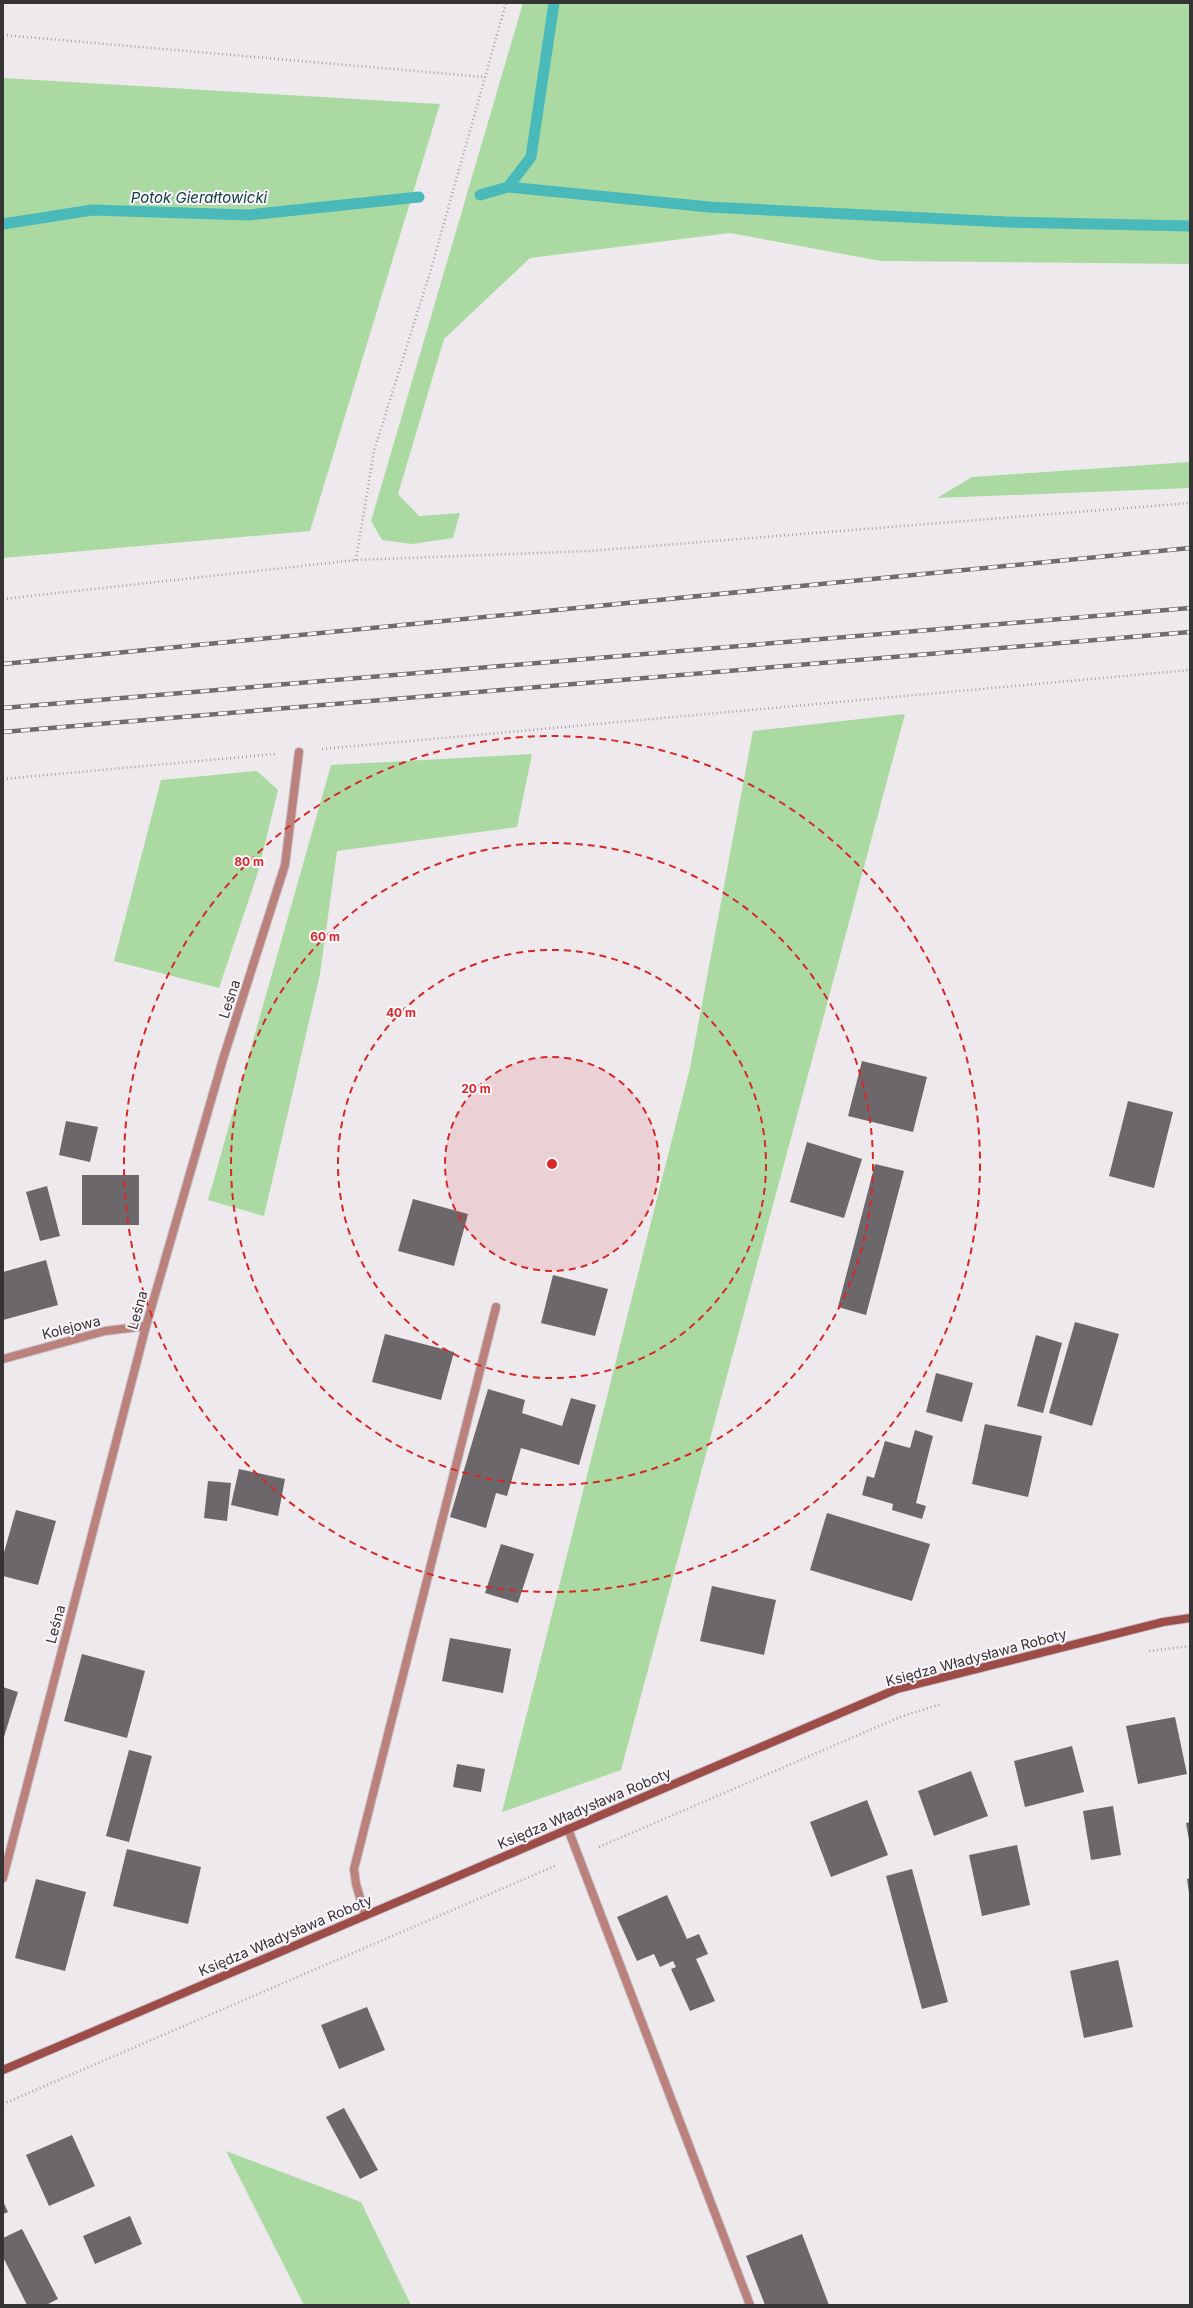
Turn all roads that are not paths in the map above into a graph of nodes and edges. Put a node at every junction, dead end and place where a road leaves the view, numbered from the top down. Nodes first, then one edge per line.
1 (299, 752) road end
2 (496, 1307) dead end
3 (146, 1326) junction
4 (3, 1358) edge
5 (1190, 1618) edge
6 (568, 1829) junction
7 (3, 1878) edge
8 (366, 1914) junction
9 (3, 2070) edge
10 (750, 2305) edge

1 - 3 street, Leśna
2 - 8 street
3 - 4 street, Kolejowa
3 - 7 street, Leśna
5 - 6 main road, Księdza Władysława Roboty
6 - 8 main road, Księdza Władysława Roboty
6 - 10 street
8 - 9 main road, Księdza Władysława Roboty

